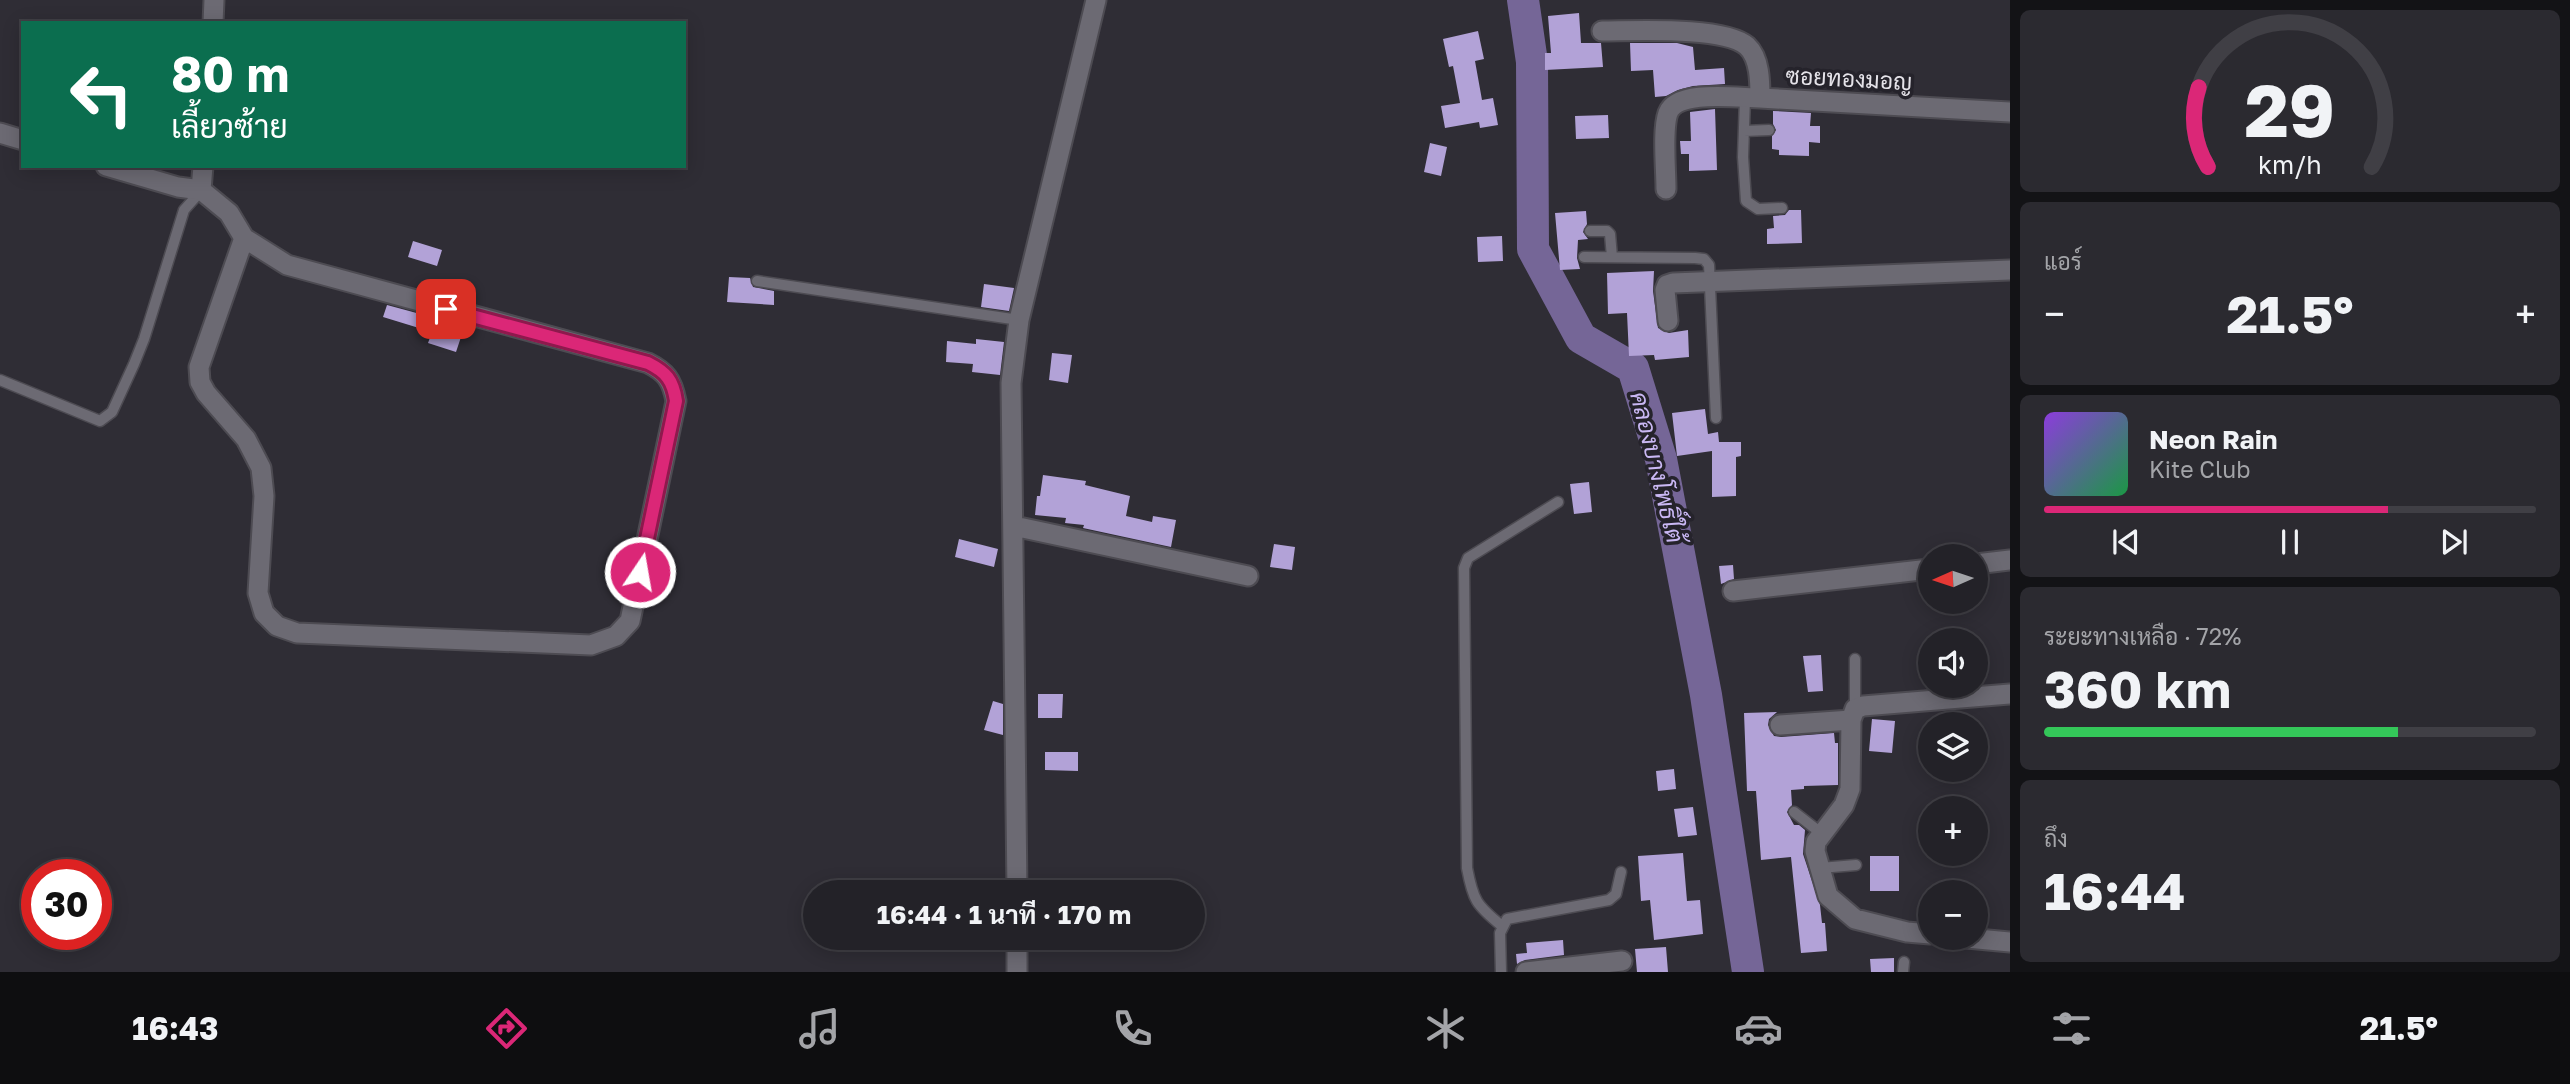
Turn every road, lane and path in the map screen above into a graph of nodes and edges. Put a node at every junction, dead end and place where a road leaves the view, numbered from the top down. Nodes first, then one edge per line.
1 (214, 0) edge
2 (1096, 0) edge
3 (213, 21) edge
4 (1602, 31) dead end
5 (1753, 98) junction
6 (2010, 112) edge
7 (1769, 130) dead end
8 (1744, 131) junction
9 (0, 133) edge
10 (21, 139) edge
11 (113, 168) edge
12 (203, 168) edge
13 (1666, 189) dead end
14 (201, 190) junction
15 (1782, 208) dead end
16 (1590, 231) dead end
17 (244, 238) junction
18 (1584, 257) dead end
19 (1612, 257) junction
20 (2010, 270) edge
21 (757, 281) dead end
22 (1710, 282) junction
23 (1019, 320) junction
24 (1668, 321) dead end
25 (0, 380) edge
26 (1716, 418) dead end
27 (1558, 502) dead end
28 (1014, 526) junction
29 (2010, 560) edge
30 (1988, 563) edge
31 (1918, 570) edge
32 (1248, 576) dead end
33 (1733, 590) dead end
34 (1855, 659) dead end
35 (2010, 694) edge
36 (1853, 715) junction
37 (1780, 725) dead end
38 (1794, 812) dead end
39 (1821, 833) junction
40 (1856, 865) dead end
41 (1820, 868) junction
42 (1622, 872) dead end
43 (1017, 880) edge
44 (1502, 926) junction
45 (1918, 933) edge
46 (1988, 940) edge
47 (2010, 942) edge
48 (1017, 950) edge
49 (1622, 961) dead end
50 (1017, 972) edge
51 (1501, 972) edge
52 (1526, 972) edge

1 - 3 street
2 - 23 street
4 - 5 street, ซอยทองมอญ
5 - 6 street, ซอยทองมอญ
5 - 8 lane
5 - 13 street
7 - 8 lane
8 - 15 lane
9 - 10 street
11 - 14 street
12 - 14 street
14 - 17 street
14 - 25 lane
16 - 19 lane
17 - 17 street
18 - 19 lane
19 - 22 lane
20 - 22 street
21 - 23 lane
22 - 24 street
22 - 26 lane
23 - 28 street
27 - 44 lane
28 - 32 street
28 - 43 street
29 - 30 street
31 - 33 street
34 - 36 lane
35 - 36 street
36 - 37 street
36 - 39 street
38 - 39 lane
39 - 41 street
40 - 41 lane
41 - 45 street
42 - 44 lane
44 - 51 lane
46 - 47 street
48 - 50 street
49 - 52 street

